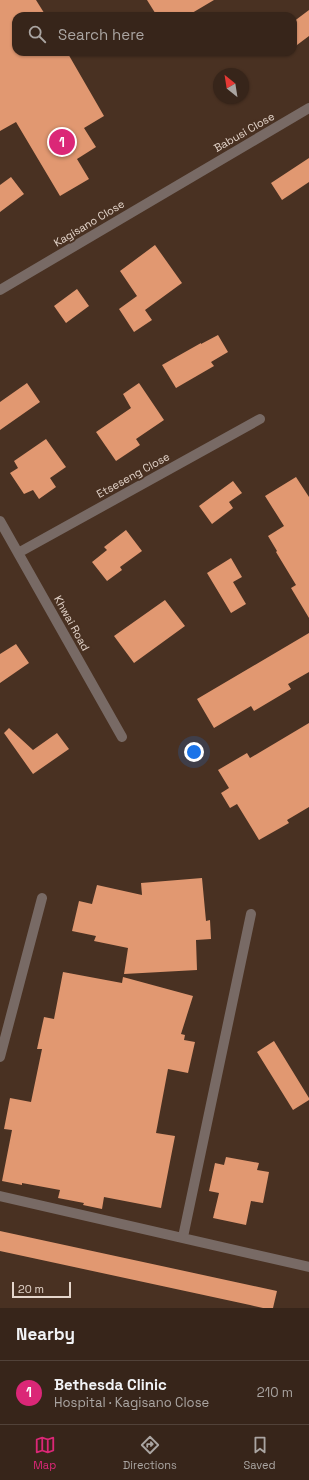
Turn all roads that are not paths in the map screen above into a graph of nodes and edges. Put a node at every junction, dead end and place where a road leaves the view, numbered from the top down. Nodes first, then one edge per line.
1 (309, 108) edge
2 (190, 177) joint
3 (0, 290) edge
4 (260, 419) dead end
5 (0, 521) edge
6 (18, 553) junction
7 (122, 737) dead end
8 (42, 898) dead end
9 (251, 914) dead end
10 (0, 1057) edge
11 (0, 1196) edge
12 (183, 1237) junction
13 (309, 1266) edge

1 - 2 street, Babusi Close
2 - 3 street, Kagisano Close
4 - 6 street, Etseseng Close
5 - 6 street, Khwai Road
6 - 7 street, Khwai Road
8 - 10 street
9 - 12 street
11 - 12 street
12 - 13 street

